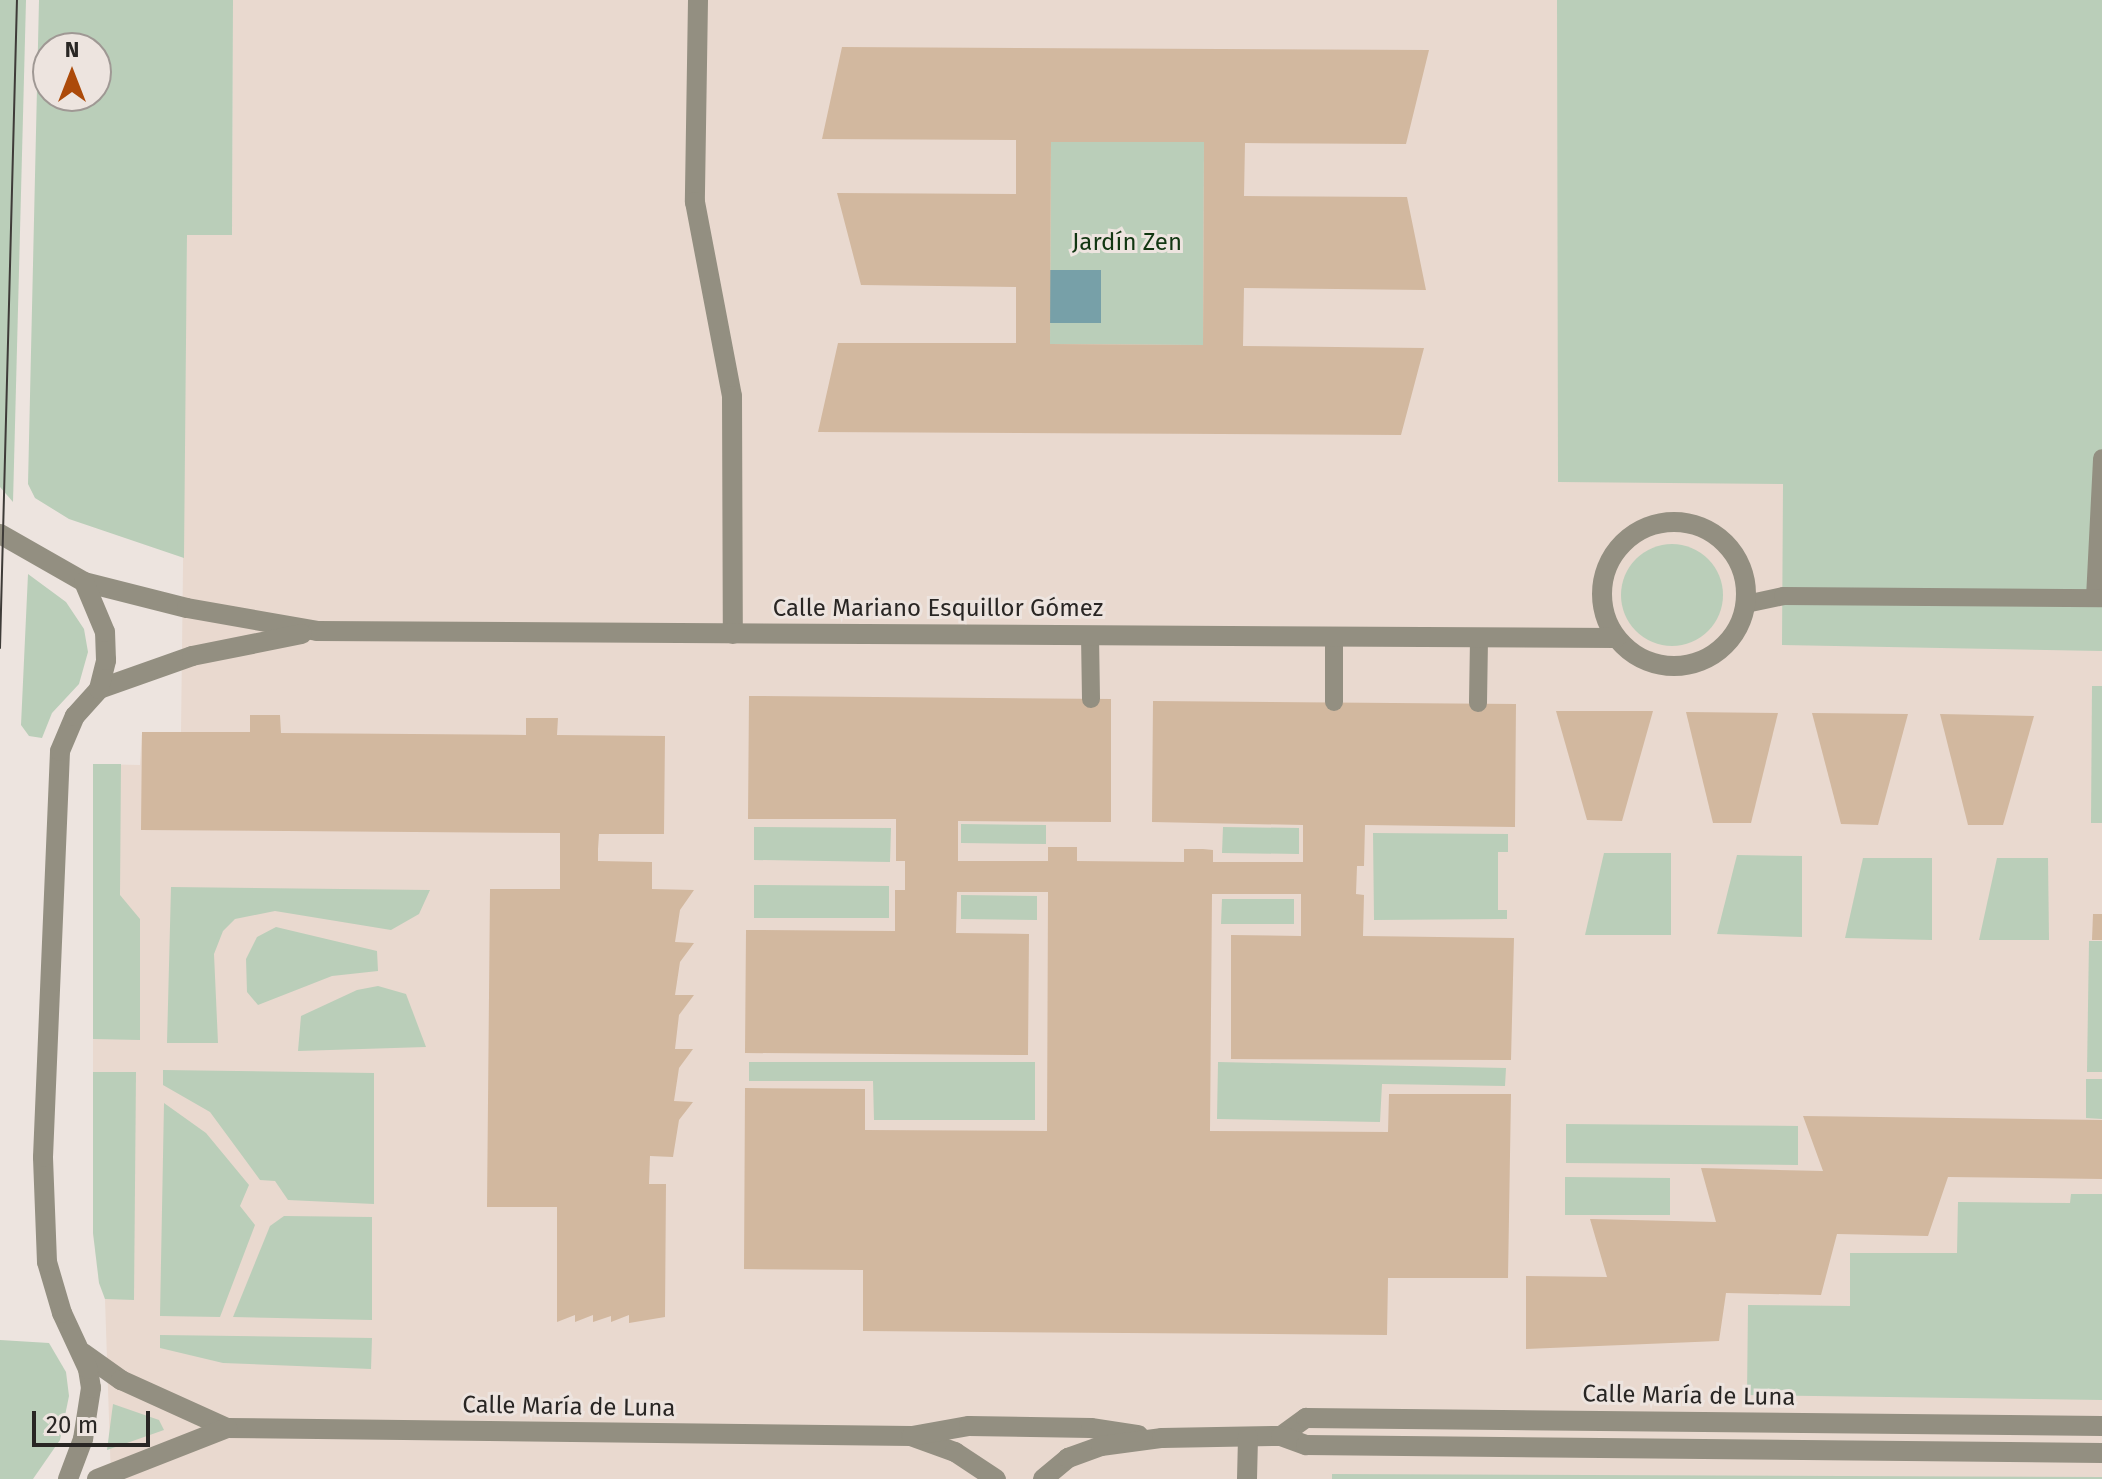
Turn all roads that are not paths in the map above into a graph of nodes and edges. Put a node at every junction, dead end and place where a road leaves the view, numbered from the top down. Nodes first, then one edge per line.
1 (698, 0) edge
2 (2102, 458) edge
3 (0, 534) edge
4 (84, 582) junction
5 (2098, 598) edge
6 (1746, 604) junction
7 (1602, 606) junction
8 (317, 631) junction
9 (733, 634) junction
10 (1090, 635) junction
11 (1334, 637) junction
12 (1479, 638) junction
13 (1558, 638) junction
14 (1616, 638) junction
15 (99, 689) junction
16 (1091, 699) dead end
17 (1334, 702) dead end
18 (1478, 703) dead end
19 (83, 1353) junction
20 (2102, 1426) edge
21 (227, 1428) junction
22 (911, 1436) junction
23 (1281, 1436) junction
24 (1248, 1437) junction
25 (1162, 1438) junction
26 (2102, 1453) edge
27 (68, 1479) edge
28 (97, 1479) edge
29 (996, 1479) edge
30 (1043, 1479) edge
31 (1247, 1479) edge

1 - 9 street
2 - 5 lane
3 - 4 street, Calle Mariano Esquillor Gómez
4 - 8 street, Calle Mariano Esquillor Gómez
4 - 15 street
5 - 6 lane
6 - 7 street
6 - 14 street
7 - 13 street
7 - 14 street
8 - 9 street, Calle Mariano Esquillor Gómez
8 - 15 street, Calle Mariano Esquillor Gómez
9 - 10 street, Calle Mariano Esquillor Gómez
10 - 11 street, Calle Mariano Esquillor Gómez
10 - 16 lane
11 - 12 street, Calle Mariano Esquillor Gómez
11 - 17 lane
12 - 13 street, Calle Mariano Esquillor Gómez
12 - 18 lane
13 - 14 street, Calle Mariano Esquillor Gómez
15 - 19 street
19 - 21 street, Calle María de Luna
19 - 27 street
20 - 23 street, Calle María de Luna
21 - 22 street, Calle María de Luna
21 - 28 street, Calle María de Luna
22 - 25 street, Calle María de Luna
22 - 29 street, Calle María de Luna
23 - 24 street, Calle María de Luna
23 - 26 street, Calle María de Luna
24 - 25 street, Calle María de Luna
24 - 31 street
25 - 30 street, Calle María de Luna

